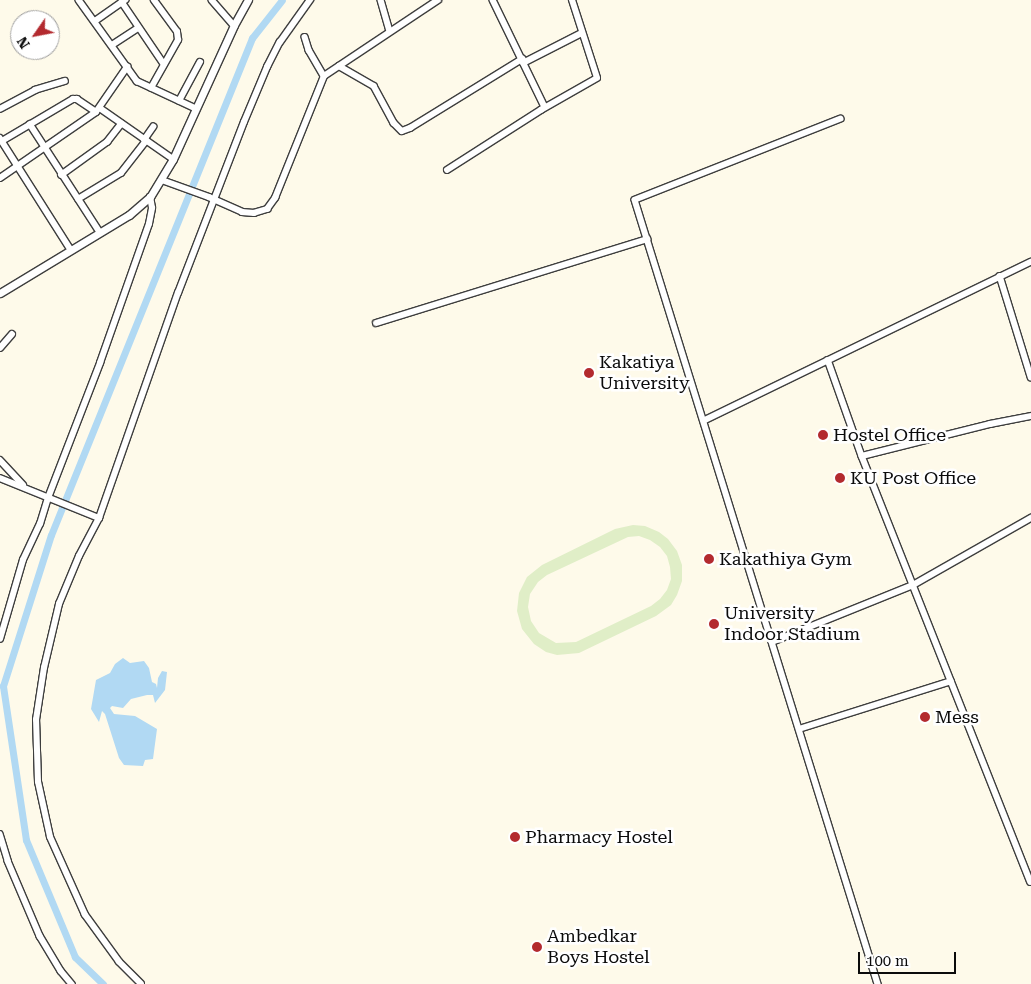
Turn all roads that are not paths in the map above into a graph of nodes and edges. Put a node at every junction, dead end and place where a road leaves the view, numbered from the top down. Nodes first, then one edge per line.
1 (79, 0) edge
2 (154, 0) edge
3 (212, 0) edge
4 (248, 0) edge
5 (310, 0) edge
6 (381, 0) edge
7 (438, 0) edge
8 (493, 0) edge
9 (572, 0) edge
10 (123, 1) edge
11 (95, 21) junction
12 (234, 24) junction
13 (138, 28) junction
14 (390, 31) junction
15 (582, 33) junction
16 (305, 37) dead end
17 (112, 45) junction
18 (523, 61) junction
19 (200, 62) dead end
20 (164, 64) junction
21 (339, 66) junction
22 (127, 67) junction
23 (324, 76) junction
24 (65, 81) dead end
25 (151, 88) junction
26 (179, 101) junction
27 (195, 108) junction
28 (545, 108) junction
29 (0, 110) edge
30 (98, 110) junction
31 (841, 119) dead end
32 (30, 124) junction
33 (121, 124) junction
34 (153, 126) dead end
35 (1, 139) edge
36 (145, 141) junction
37 (45, 147) junction
38 (173, 159) junction
39 (18, 165) junction
40 (447, 170) dead end
41 (61, 175) junction
42 (0, 178) edge
43 (162, 180) junction
44 (150, 197) junction
45 (212, 198) junction
46 (78, 199) junction
47 (100, 232) junction
48 (647, 239) junction
49 (71, 250) junction
50 (1031, 262) edge
51 (1000, 276) junction
52 (0, 294) edge
53 (376, 323) dead end
54 (12, 334) dead end
55 (0, 348) edge
56 (828, 360) junction
57 (1031, 376) edge
58 (1031, 416) edge
59 (705, 420) junction
60 (862, 456) junction
61 (0, 460) edge
62 (0, 478) edge
63 (24, 486) junction
64 (50, 499) junction
65 (99, 518) junction
66 (1031, 518) edge
67 (913, 584) junction
68 (0, 640) edge
69 (772, 642) junction
70 (951, 681) junction
71 (798, 729) junction
72 (0, 834) edge
73 (1031, 882) edge
74 (72, 984) edge
75 (141, 984) edge
76 (878, 984) edge

1 - 11 street
2 - 20 street
3 - 12 street
4 - 12 street
5 - 45 street
6 - 14 street
7 - 14 street
8 - 18 street
9 - 15 street
10 - 11 street
10 - 13 street
11 - 17 street
12 - 27 street
13 - 17 street
13 - 20 street
14 - 21 street
15 - 18 street
15 - 28 street
16 - 23 street
17 - 22 street
18 - 21 street
18 - 28 street
19 - 26 street
20 - 25 street
21 - 23 street
22 - 25 street
22 - 30 street
23 - 45 street
24 - 29 street
25 - 26 street
26 - 27 street
27 - 38 street
28 - 40 street
30 - 32 street
30 - 33 street
30 - 37 street
31 - 48 street
32 - 35 street
32 - 37 street
33 - 36 street
33 - 41 street
34 - 36 street
35 - 39 street
36 - 38 street
36 - 46 street
37 - 39 street
37 - 41 street
38 - 43 street
39 - 42 street
39 - 49 street
41 - 46 street
43 - 44 street
43 - 45 street
44 - 47 street
44 - 64 street
45 - 65 street
46 - 47 street
47 - 49 street
48 - 53 street
48 - 59 street
49 - 52 street
50 - 51 street
51 - 56 street
51 - 57 street
54 - 55 street
56 - 59 street
56 - 60 street
58 - 60 street
59 - 69 street
60 - 67 street
61 - 63 street
62 - 63 street
63 - 64 street
64 - 65 street
64 - 68 street
65 - 75 street
66 - 67 street
67 - 69 street
67 - 70 street
69 - 71 street
70 - 71 street
70 - 73 street
71 - 76 street
72 - 74 street

